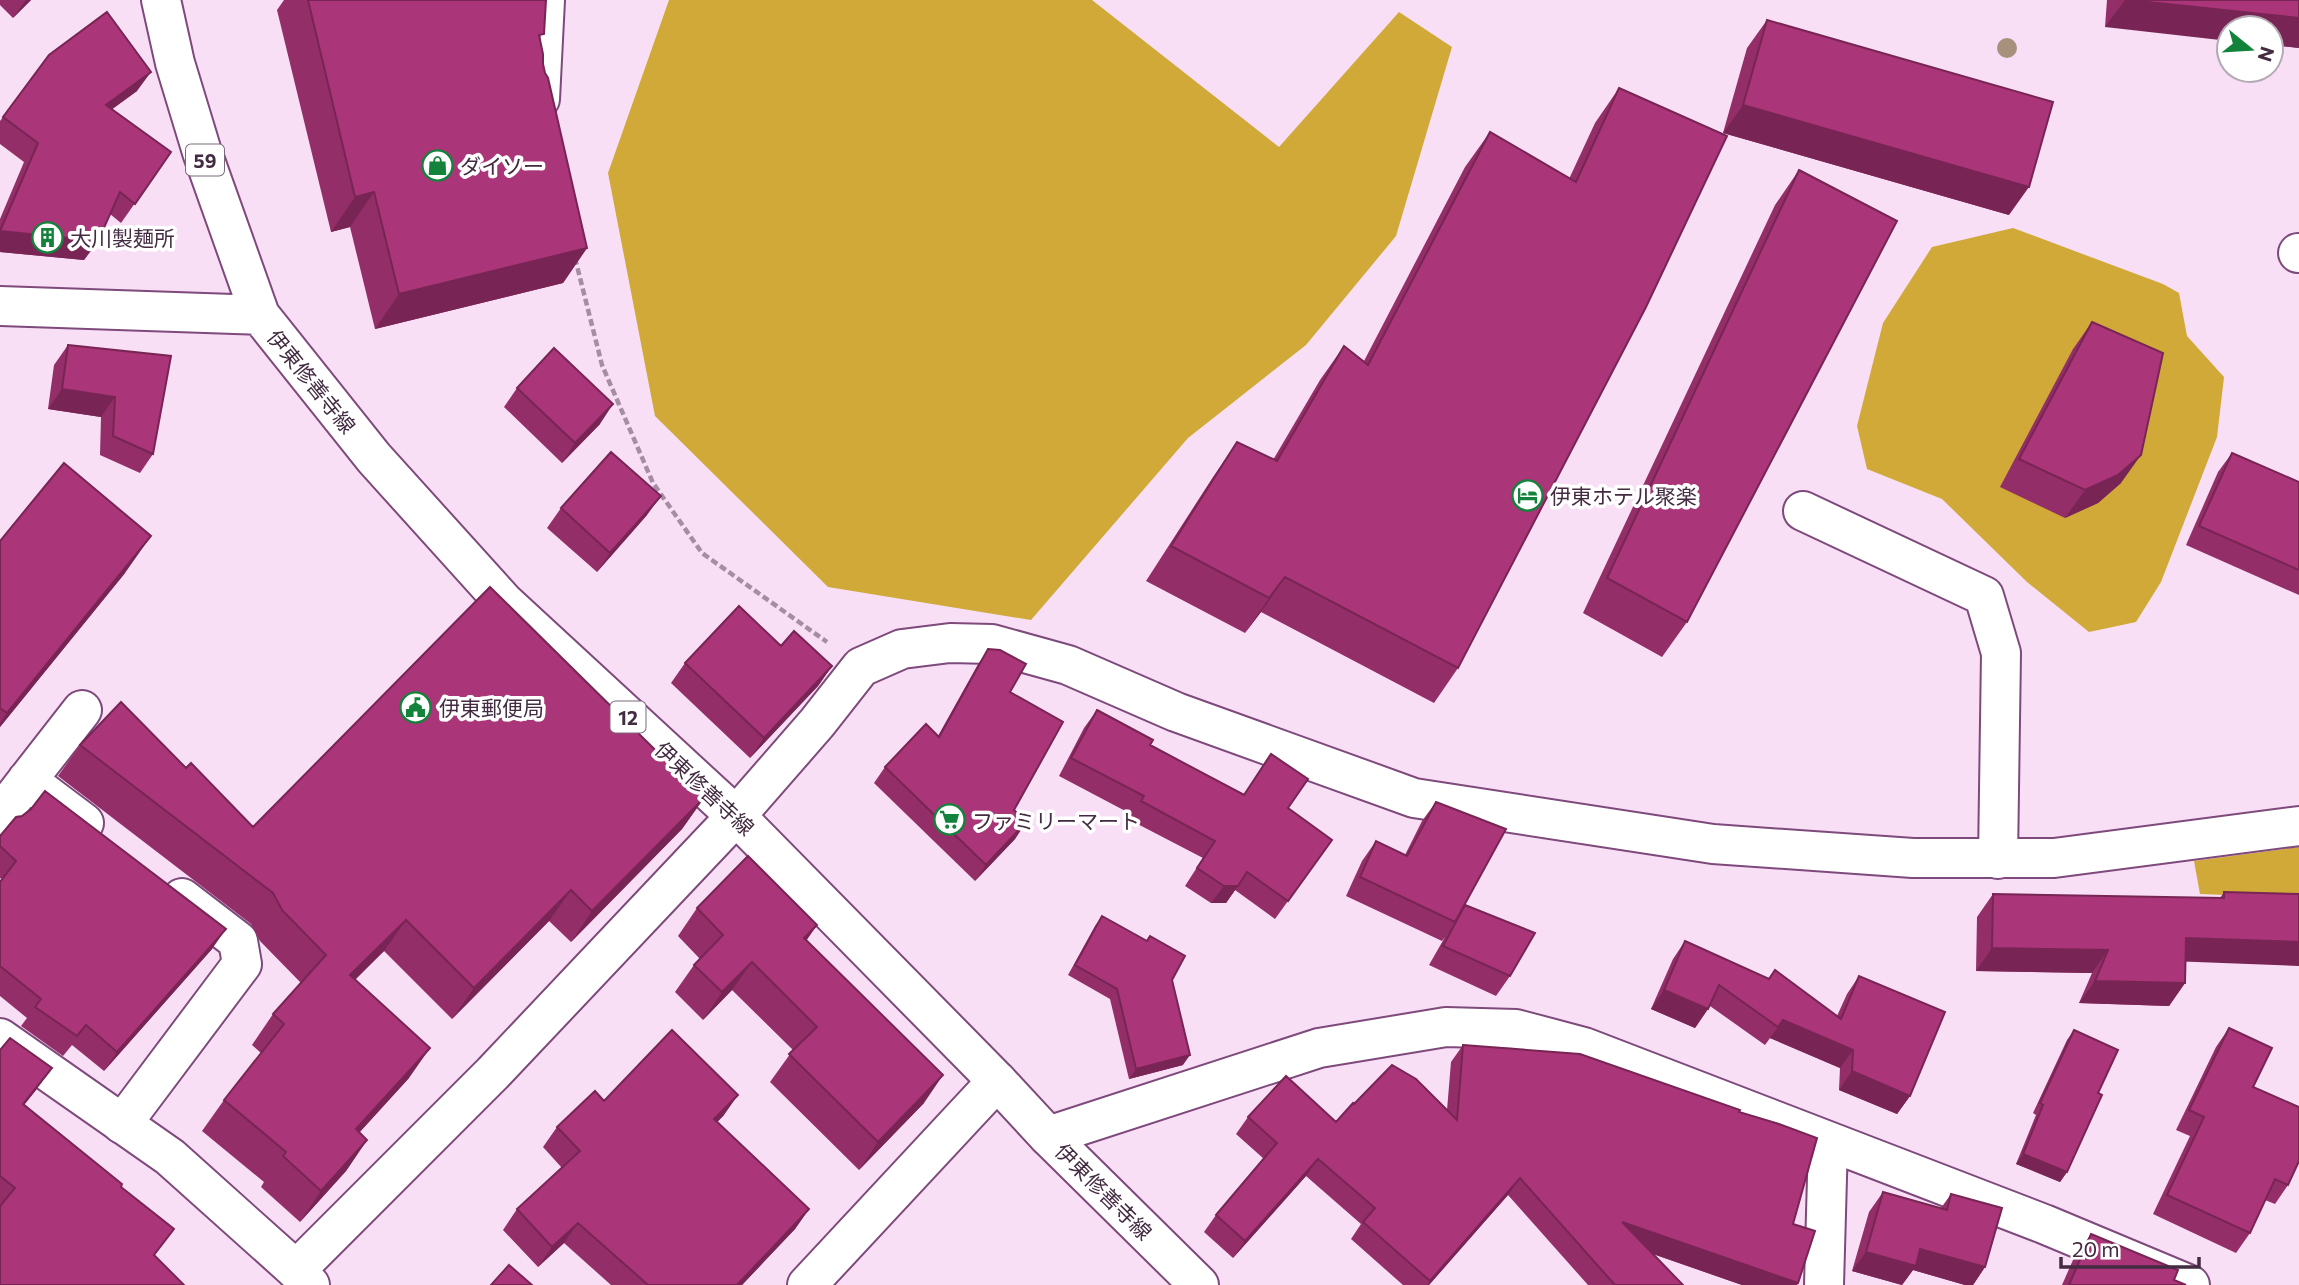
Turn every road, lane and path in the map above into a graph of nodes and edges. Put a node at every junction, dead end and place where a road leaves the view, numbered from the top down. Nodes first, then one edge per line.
1 (161, 0) edge
2 (545, 0) edge
3 (540, 99) edge
4 (574, 257) edge
5 (0, 306) edge
6 (260, 315) junction
7 (1803, 512) dead end
8 (861, 667) junction
9 (82, 710) dead end
10 (27, 780) junction
11 (0, 815) edge
12 (736, 816) junction
13 (2299, 827) edge
14 (116, 848) edge
15 (1998, 859) junction
16 (149, 873) edge
17 (0, 1038) edge
18 (997, 1081) junction
19 (122, 1124) junction
20 (1048, 1136) junction
21 (1828, 1142) junction
22 (303, 1277) edge
23 (818, 1281) edge
24 (1199, 1285) edge
25 (1824, 1285) edge
26 (2190, 1285) edge

1 - 6 street, 59
2 - 3 street
4 - 8 path
5 - 6 street, 伊東修善寺線
6 - 12 street, 伊東修善寺線 / 12
7 - 15 street
8 - 12 street
8 - 15 street
9 - 10 street
10 - 11 street
10 - 14 street
12 - 18 street, 伊東修善寺線 / 12
12 - 22 street
13 - 15 street
16 - 19 street
17 - 19 street
18 - 20 street, 伊東修善寺線 / 12
18 - 23 street
19 - 22 street
20 - 21 street
20 - 24 street, 伊東修善寺線 / 12
21 - 25 street
21 - 26 street

